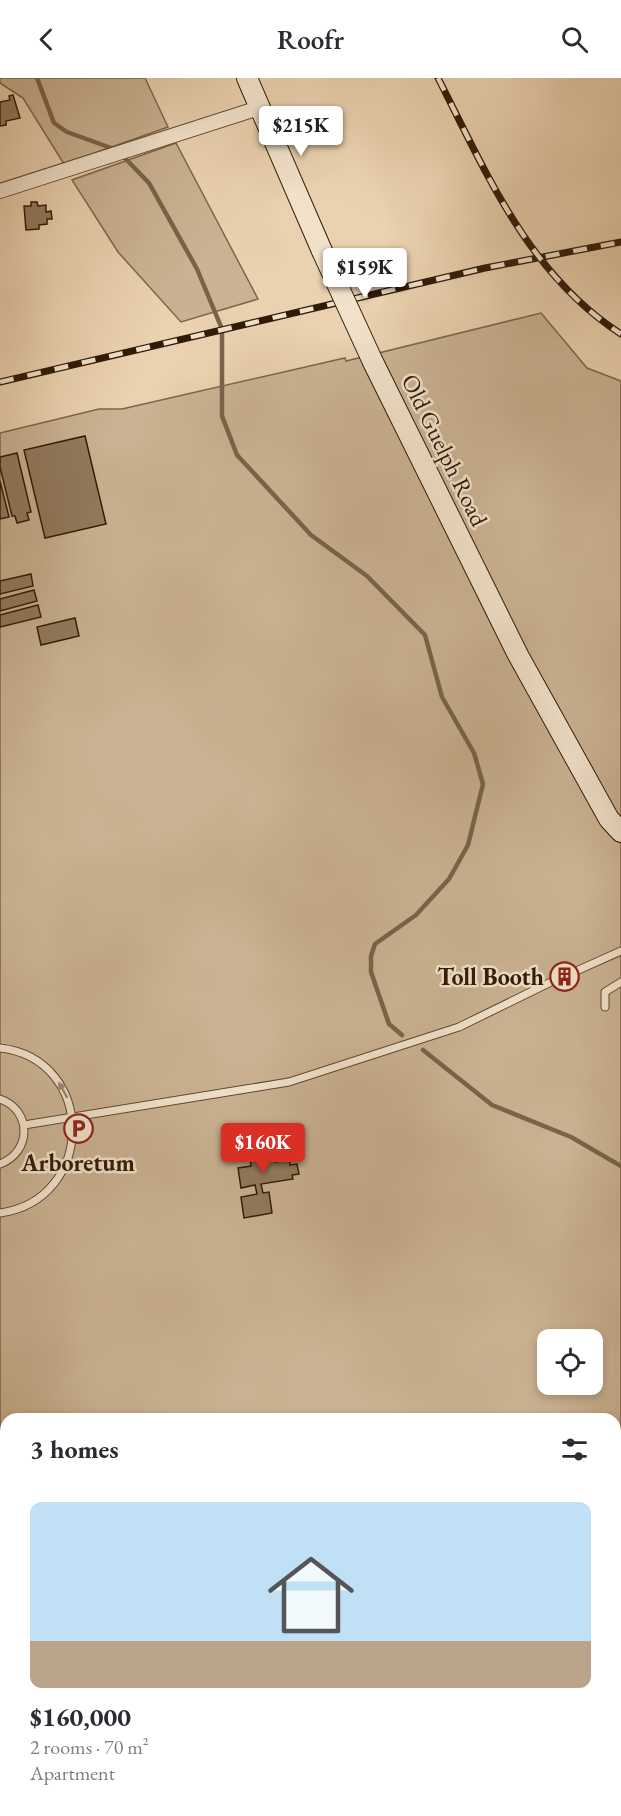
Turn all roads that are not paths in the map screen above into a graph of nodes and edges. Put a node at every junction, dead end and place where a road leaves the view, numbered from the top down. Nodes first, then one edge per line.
1 (247, 78) edge
2 (259, 108) junction
3 (0, 191) edge
4 (621, 832) edge
5 (621, 951) edge
6 (621, 982) edge
7 (605, 1007) dead end
8 (0, 1048) edge
9 (0, 1099) edge
10 (73, 1118) junction
11 (24, 1125) junction
12 (0, 1164) edge
13 (0, 1213) edge

1 - 2 street, Old Guelph Road
2 - 3 street
2 - 4 street, Old Guelph Road, bridge
5 - 10 lane
6 - 7 lane
10 -> 8 lane
9 - 11 lane
10 - 11 lane
10 - 13 lane
11 - 12 lane

